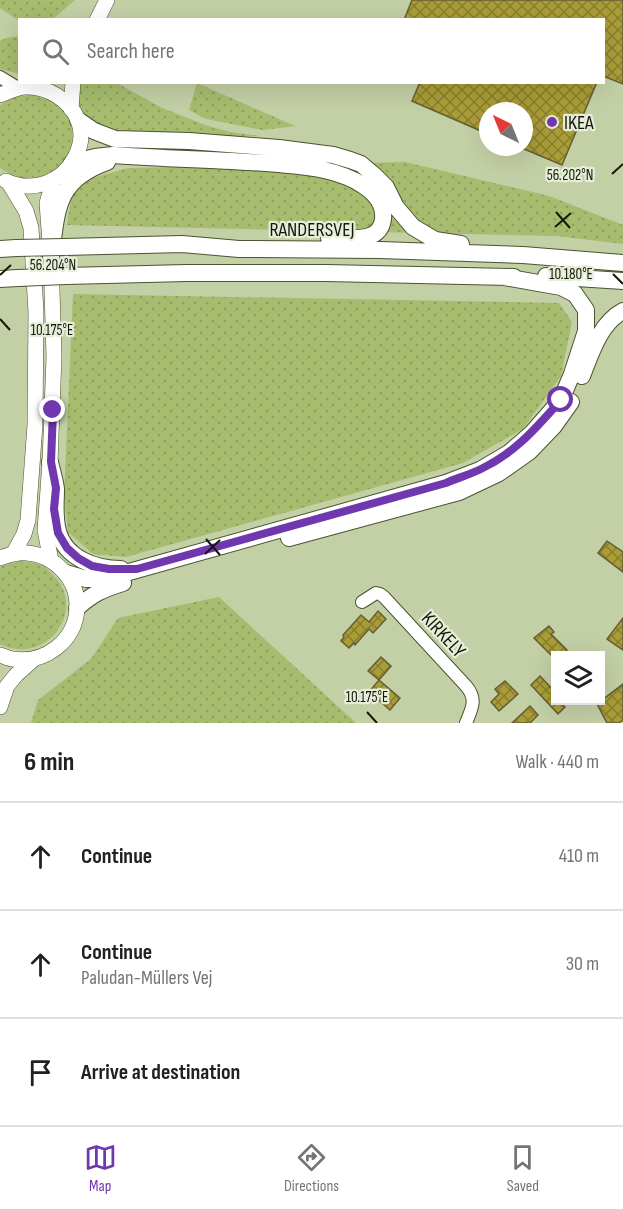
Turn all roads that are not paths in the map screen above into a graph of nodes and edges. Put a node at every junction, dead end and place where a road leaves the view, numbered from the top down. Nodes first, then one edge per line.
1 (107, 0) edge
2 (98, 18) edge
3 (0, 77) edge
4 (73, 84) edge
5 (43, 85) edge
6 (18, 88) junction
7 (0, 95) edge
8 (74, 114) junction
9 (140, 157) junction
10 (72, 163) junction
11 (4, 180) edge
12 (54, 180) junction
13 (182, 244) junction
14 (8, 249) edge
15 (57, 251) junction
16 (560, 258) junction
17 (623, 263) edge
18 (504, 277) junction
19 (0, 279) edge
20 (623, 280) edge
21 (623, 311) edge
22 (51, 462) junction
23 (7, 556) edge
24 (51, 561) junction
25 (137, 569) junction
26 (66, 573) junction
27 (362, 602) dead end
28 (77, 608) junction
29 (0, 655) edge
30 (34, 659) junction
31 (0, 707) edge
32 (466, 723) edge

1 - 2 street
3 - 6 street
4 - 8 street
5 - 6 street
5 - 8 street
6 - 7 street
8 - 10 street
8 - 16 main road
9 - 10 main road
9 - 13 main road
9 - 15 main road
10 - 12 street
11 - 12 street
11 - 23 street
12 - 15 street
13 - 15 main road, RANDERSVEJ
13 - 16 main road, RANDERSVEJ
14 - 15 main road, RANDERSVEJ, bridge
15 - 22 street
16 - 17 main road, RANDERSVEJ
18 - 19 main road, bridge
18 - 20 main road
18 - 25 main road
21 - 28 main road
22 - 24 street
22 - 25 main road
23 - 24 street
24 - 26 street
25 - 26 main road
26 - 28 street
27 - 32 street, KIRKELY
28 - 30 street
29 - 30 street
30 - 31 street

